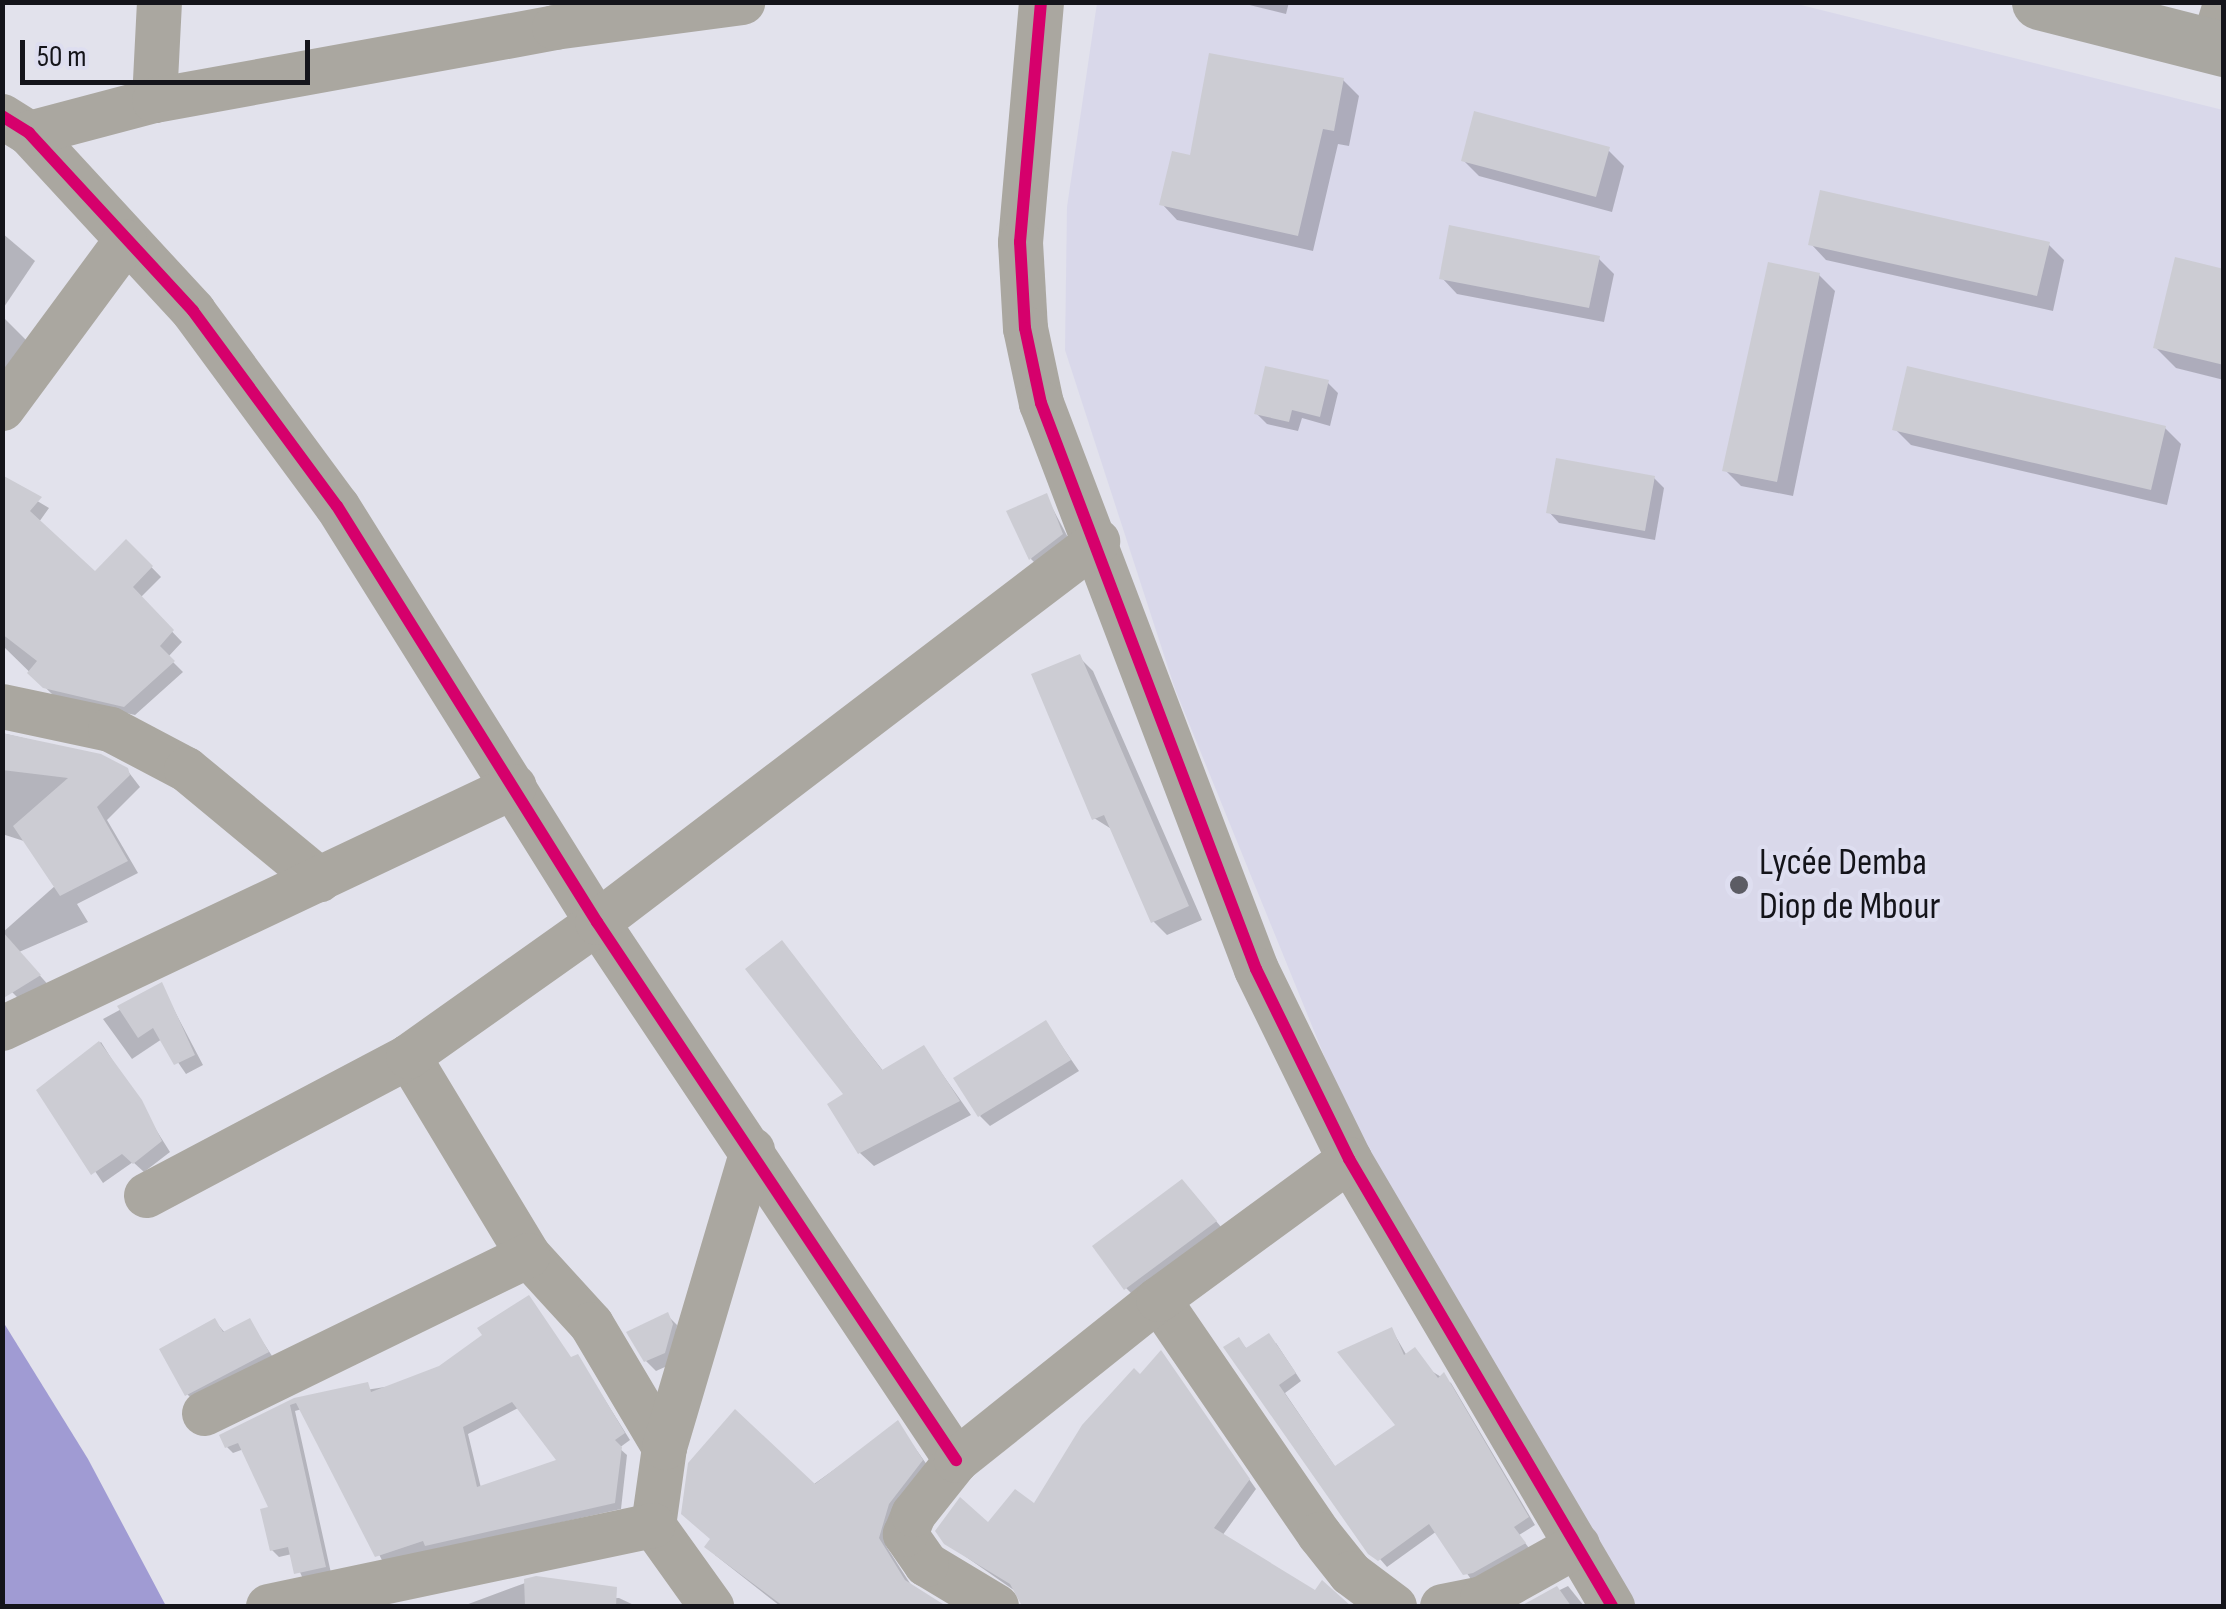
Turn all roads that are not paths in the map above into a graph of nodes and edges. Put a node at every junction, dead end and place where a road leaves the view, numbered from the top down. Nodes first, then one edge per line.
1 (159, 2) edge
2 (742, 2) edge
3 (1041, 2) edge
4 (2039, 2) edge
5 (554, 14) edge
6 (2220, 34) edge
7 (154, 100) junction
8 (16, 124) edge
9 (125, 241) junction
10 (2, 408) edge
11 (1096, 542) junction
12 (2, 706) edge
13 (514, 786) junction
14 (319, 878) junction
15 (596, 922) junction
16 (2, 1028) edge
17 (408, 1056) junction
18 (752, 1150) junction
19 (1349, 1159) junction
20 (146, 1194) dead end
21 (528, 1255) junction
22 (1158, 1299) junction
23 (204, 1412) dead end
24 (664, 1446) junction
25 (956, 1460) junction
26 (653, 1524) junction
27 (1577, 1545) junction
28 (702, 1589) edge
29 (268, 1606) edge
30 (730, 1606) edge
31 (996, 1606) edge
32 (1394, 1606) edge
33 (1442, 1606) edge
34 (1612, 1606) edge

1 - 7 street
2 - 5 street
3 - 11 street
4 - 6 main road
5 - 7 street
7 - 8 street
8 - 9 street
9 - 10 street
9 - 13 street
11 - 15 street
11 - 19 street
12 - 14 street
13 - 14 street
13 - 15 street
14 - 16 street
15 - 17 street
15 - 18 street
17 - 20 street
17 - 21 street
18 - 24 street
18 - 25 street
19 - 22 street
19 - 27 street
21 - 23 street
21 - 24 street
22 - 25 street
22 - 32 street
24 - 26 street
25 - 31 street
26 - 28 street
26 - 29 street
27 - 33 street
27 - 34 street
28 - 30 street

